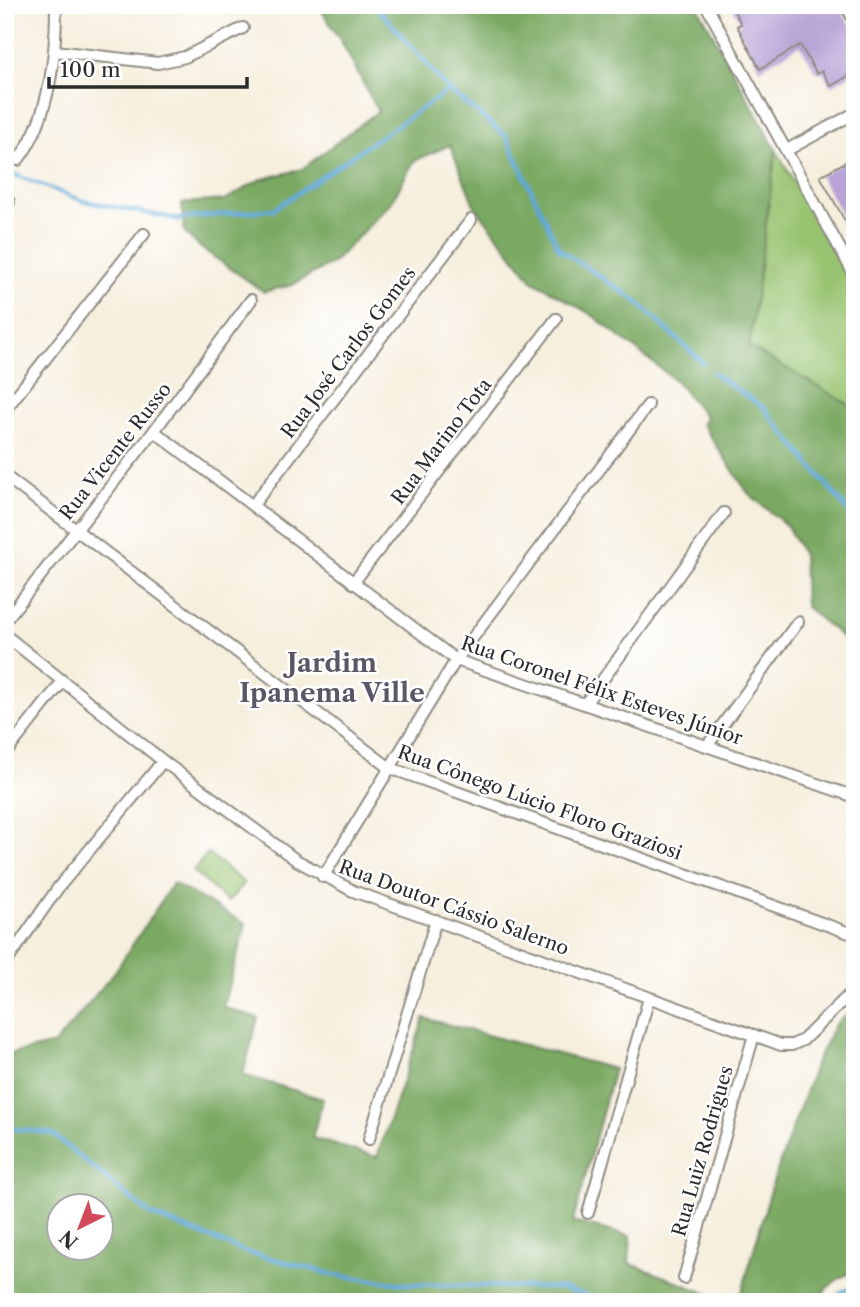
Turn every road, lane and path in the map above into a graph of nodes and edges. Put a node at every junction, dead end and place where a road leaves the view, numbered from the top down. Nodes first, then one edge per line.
1 (56, 5) edge
2 (706, 5) edge
3 (846, 5) edge
4 (855, 22) edge
5 (243, 28) dead end
6 (55, 51) junction
7 (855, 113) edge
8 (787, 150) junction
9 (5, 158) edge
10 (471, 220) dead end
11 (144, 234) dead end
12 (855, 276) edge
13 (251, 300) dead end
14 (556, 319) dead end
15 (648, 405) dead end
16 (5, 410) edge
17 (154, 431) junction
18 (5, 476) edge
19 (253, 505) junction
20 (724, 513) dead end
21 (77, 530) junction
22 (353, 583) junction
23 (5, 621) edge
24 (798, 622) dead end
25 (5, 635) edge
26 (456, 660) junction
27 (62, 682) junction
28 (585, 704) junction
29 (708, 746) junction
30 (5, 754) edge
31 (163, 761) junction
32 (390, 768) junction
33 (855, 797) edge
34 (323, 877) junction
35 (436, 920) junction
36 (855, 935) edge
37 (5, 964) edge
38 (855, 989) edge
39 (649, 998) junction
40 (754, 1035) junction
41 (369, 1139) dead end
42 (588, 1213) dead end
43 (684, 1278) dead end

1 - 6 street
2 - 8 street
3 - 4 street
5 - 6 street
6 - 9 street
7 - 8 street
8 - 12 street
10 - 19 street, Rua José Carlos Gomes
11 - 16 street
13 - 17 street, Rua Vicente Russo
14 - 22 street, Rua Marino Tota
15 - 26 street
17 - 19 street, Rua Coronel Félix Esteves Júnior
17 - 21 street, Rua Vicente Russo
18 - 21 street, Rua Cônego Lúcio Floro Graziosi
19 - 22 street, Rua Coronel Félix Esteves Júnior
20 - 28 street
21 - 23 street, Rua Vicente Russo
21 - 32 street, Rua Cônego Lúcio Floro Graziosi
22 - 26 street, Rua Coronel Félix Esteves Júnior
24 - 29 street
25 - 27 street, Rua Doutor Cássio Salerno
26 - 28 street, Rua Coronel Félix Esteves Júnior
26 - 32 street
27 - 30 street
27 - 31 street, Rua Doutor Cássio Salerno
28 - 29 street, Rua Coronel Félix Esteves Júnior
29 - 33 street, Rua Coronel Félix Esteves Júnior
31 - 34 street, Rua Doutor Cássio Salerno
31 - 37 street
32 - 34 street
32 - 36 street, Rua Cônego Lúcio Floro Graziosi
34 - 35 street, Rua Doutor Cássio Salerno
35 - 39 street, Rua Doutor Cássio Salerno
35 - 41 street
38 - 40 street, Rua Doutor Cássio Salerno
39 - 40 street, Rua Doutor Cássio Salerno
39 - 42 street
40 - 43 street, Rua Luiz Rodrigues

